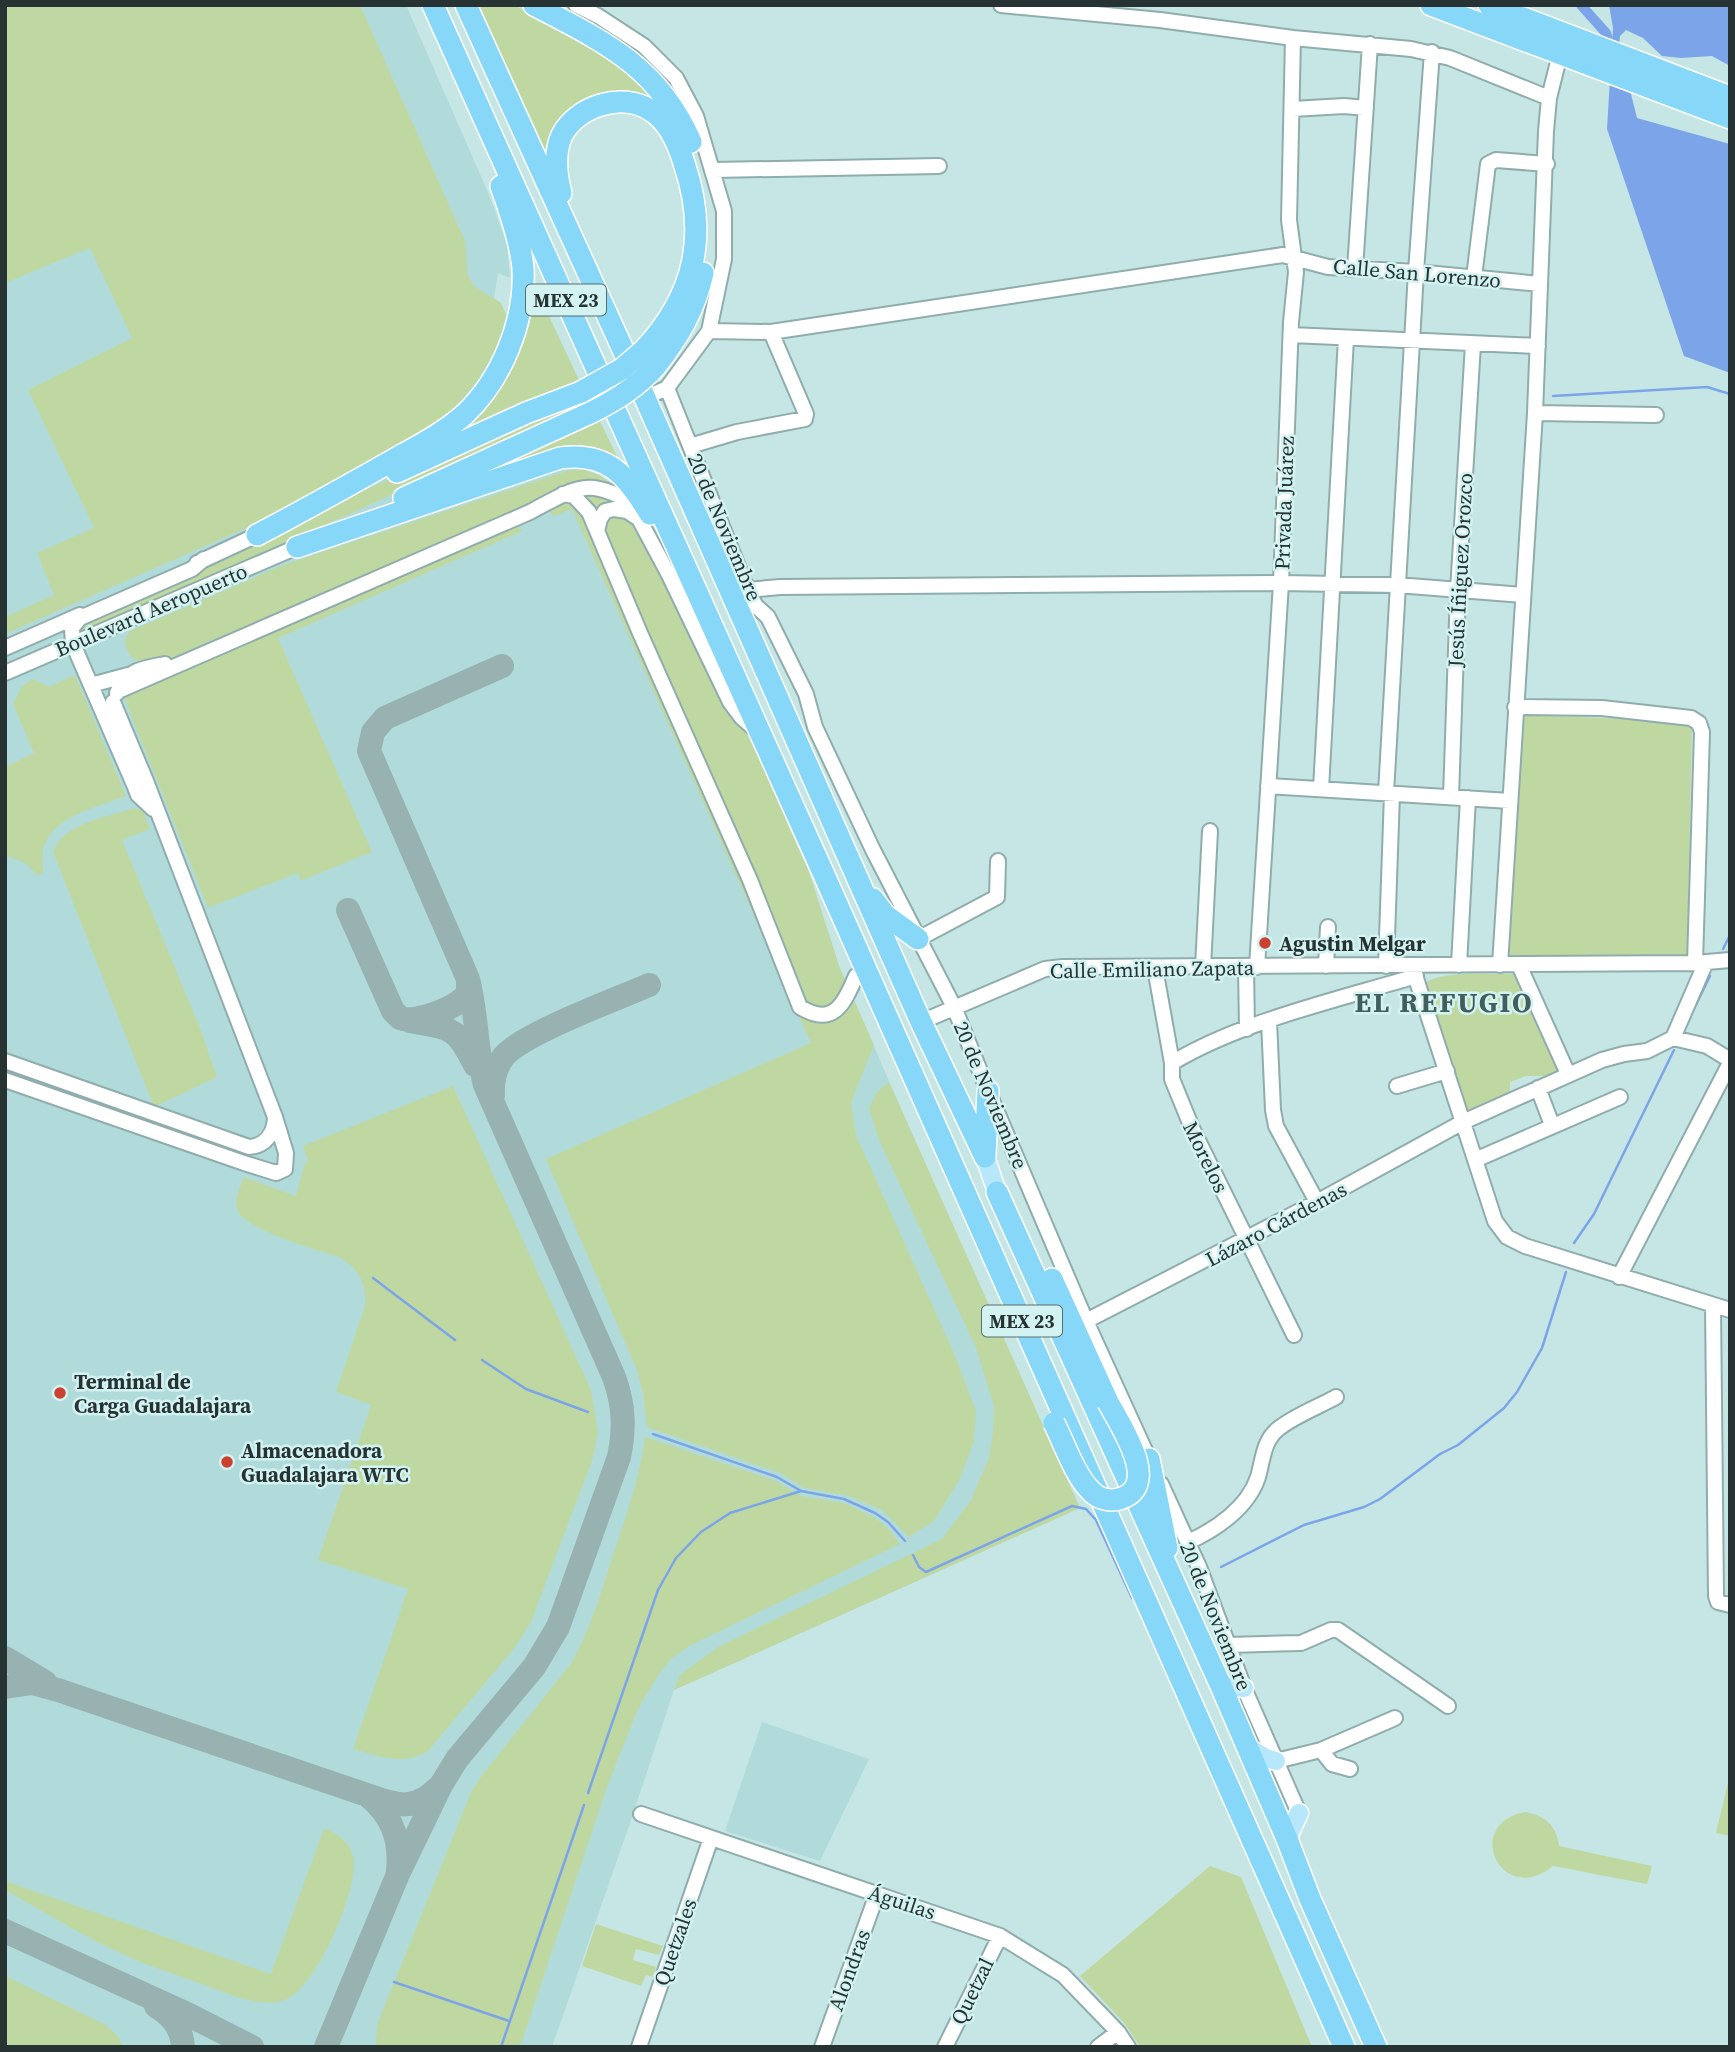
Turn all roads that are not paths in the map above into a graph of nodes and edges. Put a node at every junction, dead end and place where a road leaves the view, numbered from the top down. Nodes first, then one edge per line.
1 (433, 5) edge
2 (466, 5) edge
3 (534, 5) edge
4 (576, 5) edge
5 (1001, 5) edge
6 (1432, 5) edge
7 (1489, 5) edge
8 (1293, 38) junction
9 (450, 41) junction
10 (1370, 44) junction
11 (1432, 52) junction
12 (1560, 54) junction
13 (1730, 97) edge
14 (1549, 98) junction
15 (1366, 108) junction
16 (1293, 109) junction
17 (1730, 118) edge
18 (1547, 164) junction
19 (939, 166) dead end
20 (714, 170) junction
21 (577, 245) junction
22 (1295, 257) junction
23 (1355, 269) junction
24 (1416, 272) junction
25 (1474, 277) junction
26 (1540, 284) junction
27 (709, 331) junction
28 (771, 332) junction
29 (1291, 335) junction
30 (1346, 338) junction
31 (1413, 341) junction
32 (1472, 344) junction
33 (1538, 346) junction
34 (650, 358) junction
35 (667, 387) junction
36 (645, 398) junction
37 (1535, 413) junction
38 (1656, 415) dead end
39 (690, 446) junction
40 (563, 494) junction
41 (648, 511) junction
42 (597, 531) junction
43 (257, 535) junction
44 (297, 547) junction
45 (204, 559) junction
46 (1282, 583) junction
47 (1333, 584) junction
48 (1397, 585) junction
49 (747, 590) junction
50 (1458, 591) junction
51 (698, 595) junction
52 (1524, 595) junction
53 (73, 644) junction
54 (5, 648) edge
55 (187, 661) junction
56 (5, 673) edge
57 (128, 675) junction
58 (91, 685) junction
59 (116, 697) junction
60 (1515, 707) junction
61 (104, 717) junction
62 (760, 735) junction
63 (1268, 786) junction
64 (1321, 789) junction
65 (1389, 794) junction
66 (1451, 797) junction
67 (1468, 798) junction
68 (1510, 801) junction
69 (156, 813) junction
70 (1210, 831) dead end
71 (998, 861) dead end
72 (821, 868) junction
73 (856, 875) junction
74 (1328, 927) dead end
75 (918, 939) junction
76 (1730, 960) edge
77 (1701, 963) junction
78 (1459, 965) junction
79 (1500, 965) junction
80 (1519, 965) junction
81 (1326, 966) junction
82 (1386, 966) junction
83 (1203, 967) junction
84 (1251, 967) junction
85 (1155, 968) junction
86 (1414, 971) junction
87 (856, 975) junction
88 (954, 1007) junction
89 (1269, 1021) junction
90 (921, 1022) junction
91 (1247, 1029) junction
92 (1673, 1038) junction
93 (1730, 1061) edge
94 (5, 1062) edge
95 (1172, 1063) junction
96 (1447, 1071) junction
97 (1568, 1074) junction
98 (5, 1080) edge
99 (1397, 1086) dead end
100 (1538, 1088) junction
101 (988, 1091) junction
102 (1620, 1097) dead end
103 (275, 1117) junction
104 (1463, 1122) junction
105 (1552, 1125) junction
106 (985, 1157) junction
107 (1475, 1160) junction
108 (997, 1192) junction
109 (1317, 1202) junction
110 (1247, 1240) junction
111 (1619, 1276) junction
112 (1713, 1305) junction
113 (1730, 1310) edge
114 (1086, 1321) junction
115 (1294, 1335) dead end
116 (1336, 1397) dead end
117 (1149, 1459) junction
118 (1188, 1542) junction
119 (1175, 1588) junction
120 (1730, 1605) edge
121 (1228, 1645) junction
122 (1221, 1686) junction
123 (1244, 1688) junction
124 (1448, 1706) dead end
125 (1395, 1718) dead end
126 (1247, 1747) junction
127 (1321, 1751) junction
128 (1276, 1761) junction
129 (1350, 1769) dead end
130 (1298, 1813) joint
131 (641, 1814) dead end
132 (711, 1838) junction
133 (1287, 1839) junction
134 (877, 1894) junction
135 (1000, 1936) junction
136 (1118, 2032) junction
137 (639, 2047) edge
138 (822, 2047) edge
139 (945, 2047) edge
140 (1098, 2047) edge
141 (1128, 2047) edge
142 (1344, 2047) edge
143 (1376, 2047) edge

1 - 9 highway, MEX 23
2 - 21 highway, MEX 23
3 - 34 highway
4 - 20 street
5 - 8 street
6 - 12 highway
7 - 13 highway
8 - 10 street
8 - 16 street, Privada Juárez
9 - 43 highway
9 - 51 highway, MEX 23
10 - 11 street
10 - 15 street
11 - 14 street
11 - 24 street
12 - 14 street
12 - 17 highway
14 - 18 street
15 - 16 street
15 - 23 street
16 - 22 street, Privada Juárez
18 - 25 street
18 - 26 street
19 - 20 street
20 - 27 street
21 - 34 highway
21 - 36 highway, MEX 23
22 - 23 street, Calle San Lorenzo
22 - 28 street, Calle San Lorenzo
22 - 29 street, Privada Juárez
23 - 24 street, Calle San Lorenzo
24 - 25 street, Calle San Lorenzo
24 - 31 street
25 - 26 street, Calle San Lorenzo
26 - 33 street
27 - 28 street, Calle San Lorenzo
27 - 35 street
28 - 39 street
29 - 30 street
29 - 46 street, Privada Juárez
30 - 31 street
30 - 47 street
31 - 32 street
31 - 48 street
32 - 33 street
32 - 50 street, Jesús Íñiguez Orozco
33 - 37 street
34 - 43 highway, bridge
34 - 44 highway, bridge
35 - 36 street
35 - 39 street, 20 de Noviembre
36 - 73 highway, MEX 23
37 - 38 street
37 - 52 street
39 - 49 street, 20 de Noviembre
40 - 41 street
40 - 42 street
40 - 55 street
41 - 44 highway
41 - 51 highway
42 - 62 street
42 - 87 street
43 - 45 street, Boulevard Aeropuerto
44 - 53 street, Boulevard Aeropuerto
45 - 53 street
45 - 54 street, Boulevard Aeropuerto
46 - 47 street
46 - 49 street
46 - 63 street, Privada Juárez
47 - 48 street
47 - 64 street
48 - 50 street
48 - 65 street
49 - 75 street, 20 de Noviembre
50 - 52 street
50 - 66 street, Jesús Íñiguez Orozco
51 - 62 highway, MEX 23
52 - 60 street
53 - 56 street, Boulevard Aeropuerto
53 - 58 street
55 - 57 street
55 - 59 street
57 - 58 street
57 - 59 street
58 - 61 street
59 - 61 street
59 - 69 street
60 - 68 street
60 - 77 street
61 - 69 street
62 - 72 highway, MEX 23
63 - 64 street
63 - 84 street, Privada Juárez
64 - 65 street
65 - 66 street
65 - 82 street
66 - 67 street
67 - 68 street
67 - 78 street
68 - 79 street
69 - 103 street
70 - 83 street
71 - 75 street
72 - 87 highway
72 - 142 highway, MEX 23
73 - 75 highway
73 - 90 highway, MEX 23
74 - 81 street
75 - 88 street, 20 de Noviembre
76 - 77 street, Calle Emiliano Zapata
77 - 80 street, Calle Emiliano Zapata
77 - 92 street
78 - 79 street, Calle Emiliano Zapata
78 - 86 street, Calle Emiliano Zapata
79 - 80 street, Calle Emiliano Zapata
80 - 97 street
81 - 82 street, Calle Emiliano Zapata
81 - 84 street, Calle Emiliano Zapata
82 - 86 street, Calle Emiliano Zapata
83 - 84 street, Calle Emiliano Zapata
83 - 85 street, Calle Emiliano Zapata
84 - 91 street, Privada Juárez
85 - 88 street, Calle Emiliano Zapata
85 - 95 street, Morelos
86 - 89 street
86 - 96 street
87 - 108 highway, bridge
88 - 90 street, Calle Emiliano Zapata
88 - 101 street, 20 de Noviembre
89 - 91 street
89 - 109 street
90 - 106 highway, MEX 23
91 - 95 street
92 - 93 street
92 - 97 street, Lázaro Cárdenas
93 - 111 street
94 - 103 street
95 - 110 street, Morelos
96 - 99 street
96 - 104 street
97 - 100 street, Lázaro Cárdenas
98 - 103 street
100 - 104 street, Lázaro Cárdenas
100 - 105 street
101 - 106 highway
101 - 114 street, 20 de Noviembre
102 - 105 street
104 - 107 street
104 - 109 street, Lázaro Cárdenas
105 - 107 street
106 - 108 main road, MEX 23
107 - 111 street
108 - 119 highway, MEX 23
109 - 110 street, Lázaro Cárdenas
110 - 114 street, Lázaro Cárdenas
110 - 115 street, Morelos
111 - 112 street
112 - 113 street
112 - 120 street
114 - 117 street, 20 de Noviembre
116 - 118 street
117 - 118 street, 20 de Noviembre
117 - 119 highway
118 - 121 street, 20 de Noviembre
119 - 122 highway, MEX 23
121 - 123 street, 20 de Noviembre
121 - 124 street
122 - 123 main road
122 - 126 highway, MEX 23
123 - 128 street, 20 de Noviembre
125 - 127 street
126 - 128 main road
126 - 133 highway, MEX 23
127 - 128 street
127 - 129 street
128 - 130 street, 20 de Noviembre
130 - 133 main road
131 - 132 street, Águilas
132 - 134 street, Águilas
132 - 137 street, Quetzales
133 - 143 highway, MEX 23
134 - 135 street, Águilas
134 - 138 street, Alondras
135 - 136 street, Águilas
135 - 139 street, Quetzal
136 - 140 street
136 - 141 street, Águilas

